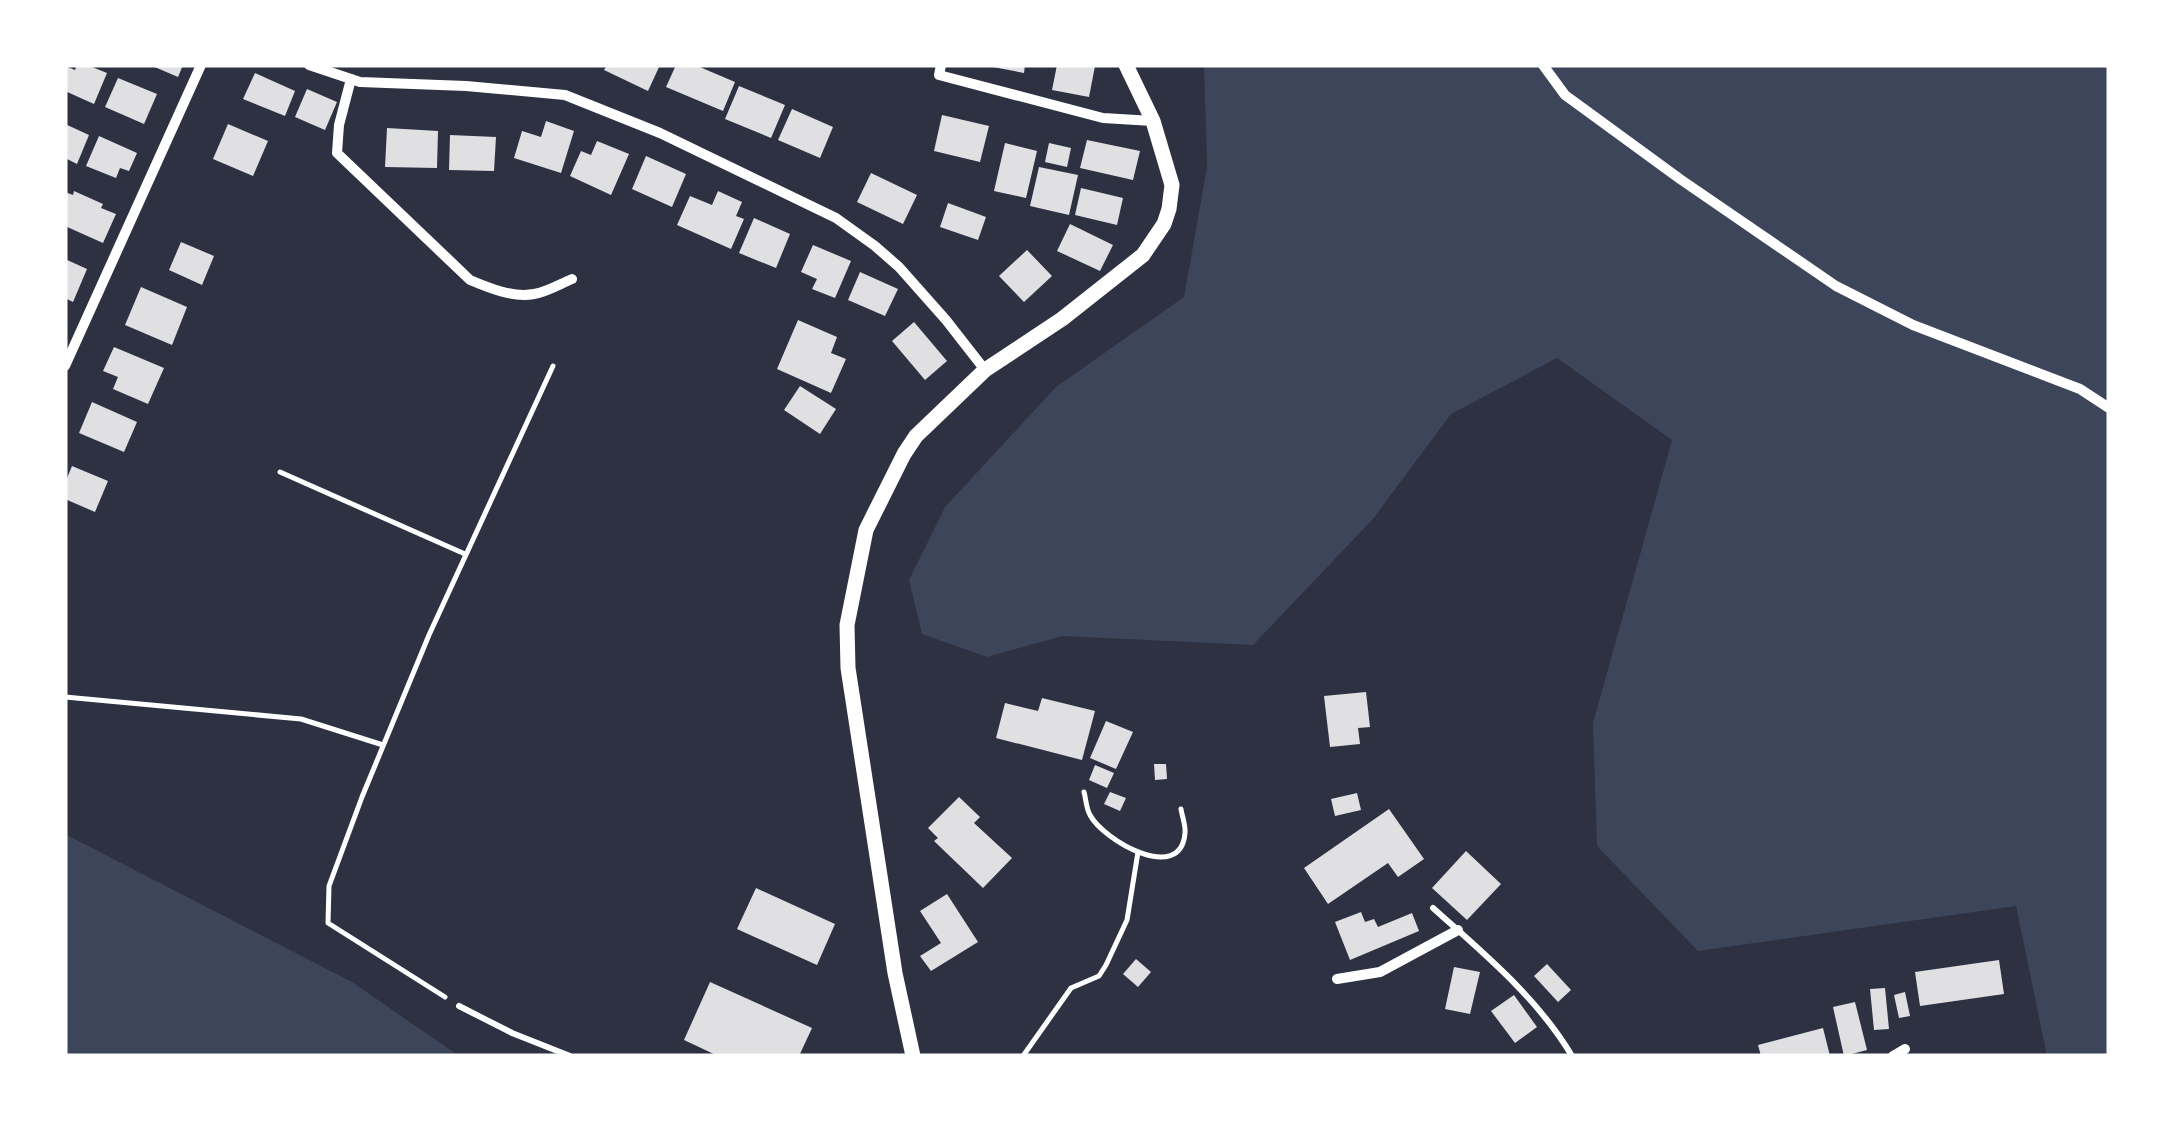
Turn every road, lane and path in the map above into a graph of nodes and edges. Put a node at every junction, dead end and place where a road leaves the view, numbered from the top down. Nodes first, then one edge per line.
1 (202, 65) edge
2 (309, 65) edge
3 (941, 65) edge
4 (1126, 65) edge
5 (1543, 65) edge
6 (351, 79) junction
7 (1153, 121) junction
8 (572, 279) dead end
9 (65, 366) edge
10 (553, 366) dead end
11 (985, 370) junction
12 (2109, 408) edge
13 (280, 472) dead end
14 (466, 554) junction
15 (65, 697) edge
16 (383, 745) junction
17 (1084, 792) dead end
18 (1182, 809) dead end
19 (1138, 852) junction
20 (1433, 908) dead end
21 (1458, 930) junction
22 (1337, 979) dead end
23 (460, 1006) joint
24 (1906, 1049) dead end
25 (570, 1056) edge
26 (912, 1056) edge
27 (1023, 1056) edge
28 (1572, 1056) edge
29 (1892, 1056) edge

1 - 9 street
2 - 6 street
3 - 7 street
4 - 7 street
5 - 12 street
6 - 8 street
6 - 11 street
7 - 11 street
10 - 14 path
11 - 26 street
13 - 14 path
14 - 16 path
15 - 16 path
16 - 23 path
17 - 19 path
18 - 19 path
19 - 27 path
20 - 21 lane
21 - 22 street
21 - 28 lane
23 - 25 lane
24 - 29 street

